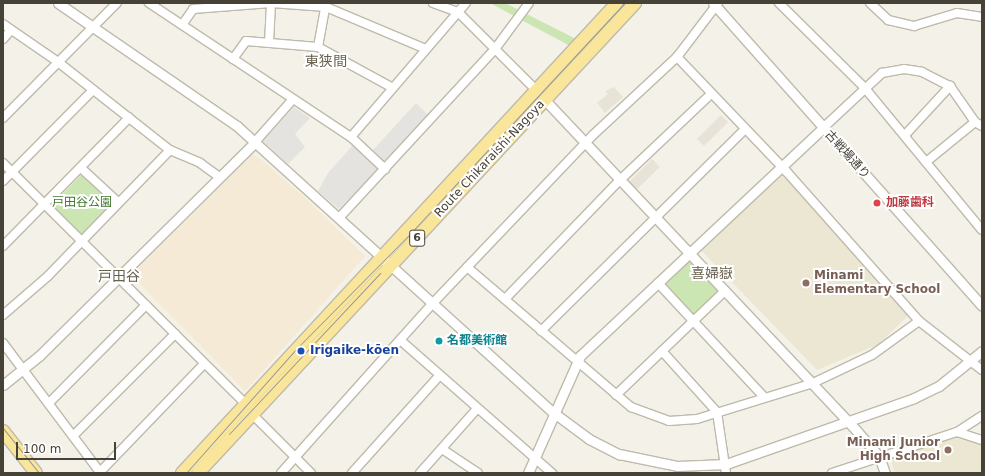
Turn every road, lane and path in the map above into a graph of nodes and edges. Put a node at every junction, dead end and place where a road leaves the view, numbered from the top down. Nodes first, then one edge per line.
1 (58, 3) edge
2 (117, 3) edge
3 (149, 3) edge
4 (271, 3) edge
5 (433, 3) edge
6 (466, 3) edge
7 (529, 3) edge
8 (617, 3) edge
9 (635, 3) edge
10 (779, 3) edge
11 (870, 3) edge
12 (716, 4) edge
13 (326, 5) edge
14 (458, 12) junction
15 (982, 17) edge
16 (3, 24) edge
17 (182, 24) junction
18 (92, 26) junction
19 (11, 30) junction
20 (3, 39) edge
21 (269, 43) junction
22 (318, 46) junction
23 (426, 49) junction
24 (496, 49) junction
25 (677, 57) junction
26 (233, 59) junction
27 (58, 62) junction
28 (950, 86) junction
29 (864, 87) junction
30 (393, 88) junction
31 (93, 90) junction
32 (537, 90) junction
33 (711, 94) junction
34 (293, 98) junction
35 (545, 100) junction
36 (3, 118) edge
37 (129, 118) junction
38 (978, 124) edge
39 (823, 128) junction
40 (744, 130) junction
41 (905, 135) junction
42 (351, 137) junction
43 (255, 142) junction
44 (585, 144) junction
45 (170, 150) junction
46 (926, 162) junction
47 (3, 163) edge
48 (781, 166) junction
49 (81, 168) junction
50 (386, 169) junction
51 (12, 172) junction
52 (219, 177) junction
53 (620, 180) junction
54 (3, 182) edge
55 (118, 202) junction
56 (44, 205) junction
57 (655, 216) junction
58 (339, 218) junction
59 (979, 221) edge
60 (982, 230) edge
61 (79, 241) junction
62 (3, 246) edge
63 (690, 253) junction
64 (381, 256) junction
65 (392, 265) junction
66 (467, 267) junction
67 (116, 279) junction
68 (658, 283) junction
69 (725, 291) junction
70 (505, 299) junction
71 (433, 303) junction
72 (146, 305) junction
73 (982, 306) edge
74 (3, 315) edge
75 (919, 321) junction
76 (691, 323) junction
77 (541, 331) junction
78 (175, 334) junction
79 (400, 340) junction
80 (3, 343) edge
81 (662, 351) junction
82 (982, 351) edge
83 (971, 360) junction
84 (576, 363) junction
85 (204, 364) junction
86 (23, 370) junction
87 (982, 370) edge
88 (439, 376) junction
89 (814, 383) junction
90 (3, 385) edge
91 (616, 395) junction
92 (763, 396) junction
93 (49, 403) junction
94 (246, 404) junction
95 (476, 410) junction
96 (717, 412) junction
97 (554, 413) junction
98 (253, 415) junction
99 (982, 416) edge
100 (850, 423) junction
101 (3, 431) edge
102 (957, 432) junction
103 (74, 435) junction
104 (982, 440) edge
105 (442, 448) junction
106 (879, 456) junction
107 (295, 457) junction
108 (534, 460) junction
109 (726, 468) edge
110 (99, 472) edge
111 (36, 473) edge
112 (182, 473) edge
113 (198, 473) edge
114 (281, 473) edge
115 (311, 473) edge
116 (352, 473) edge
117 (420, 473) edge
118 (478, 473) edge
119 (528, 473) edge
120 (552, 473) edge
121 (832, 473) edge
122 (885, 473) edge

1 - 18 street
2 - 18 street
3 - 17 street
4 - 13 street
4 - 17 street
4 - 21 street
5 - 14 street
6 - 14 street
7 - 24 street
8 - 32 main road, Route Chikaraishi-Nagoya / 6
9 - 35 main road, Route Chikaraishi-Nagoya / 6
10 - 29 street
11 - 15 street
12 - 25 street
12 - 39 street, 古戦場通り
13 - 22 street
13 - 23 street
14 - 23 street
14 - 24 street
16 - 19 street
17 - 26 street
18 - 27 street
18 - 43 street
19 - 20 street
19 - 27 street
21 - 22 street
21 - 26 street
22 - 30 street
23 - 30 street
24 - 32 street
24 - 50 street
25 - 33 street
25 - 44 street
26 - 34 street
27 - 31 street
27 - 36 street
28 - 29 street
28 - 38 street
28 - 41 street
29 - 39 street
29 - 41 street
30 - 42 street
31 - 37 street
31 - 51 street
32 - 64 main road, Route Chikaraishi-Nagoya / 6
33 - 40 street
33 - 53 street
34 - 42 street
34 - 43 street
35 - 44 street
35 - 65 main road, Route Chikaraishi-Nagoya / 6
37 - 45 street
37 - 49 street
38 - 46 street
39 - 48 street
39 - 73 street, 古戦場通り
40 - 48 street
40 - 57 street
41 - 46 street
42 - 50 street
43 - 52 street
43 - 58 street
44 - 53 street
44 - 66 street
45 - 52 street
45 - 55 street
46 - 59 street
47 - 51 street
48 - 63 street
48 - 75 street
49 - 55 street
49 - 56 street
50 - 58 street
51 - 54 street
51 - 56 street
52 - 67 street
53 - 57 street
53 - 70 street
55 - 61 street
56 - 61 street
56 - 62 street
57 - 63 street
57 - 77 street
58 - 64 street
59 - 60 street
61 - 67 street
61 - 74 street
63 - 68 street
63 - 69 street
64 - 65 street
64 - 94 main road, Route Chikaraishi-Nagoya / 6
65 - 71 street
65 - 98 main road, Route Chikaraishi-Nagoya / 6
66 - 70 street
66 - 71 street
67 - 72 street
67 - 86 street
68 - 76 street
68 - 84 street
69 - 76 street
69 - 89 street
70 - 77 street
71 - 79 street
71 - 97 street
72 - 78 street
72 - 93 street
75 - 83 street
75 - 89 street
76 - 81 street
76 - 92 street
77 - 84 street
78 - 85 street
78 - 103 street
79 - 88 street
79 - 107 street
80 - 86 street
81 - 91 street
81 - 96 street
82 - 83 street
83 - 87 street
83 - 100 street
84 - 91 street
84 - 97 street
85 - 94 street
85 - 110 street
86 - 90 street
86 - 93 street
88 - 95 street
88 - 116 street
89 - 92 street
89 - 100 street
91 - 96 street
92 - 96 street
93 - 103 street
94 - 112 main road, Route Chikaraishi-Nagoya / 6
95 - 105 street
95 - 108 street
96 - 109 street
97 - 108 street
97 - 109 street
98 - 107 street
98 - 113 main road, Route Chikaraishi-Nagoya / 6
99 - 102 street
100 - 106 street
100 - 109 street
101 - 111 main road
102 - 104 street
102 - 106 street
103 - 110 street
105 - 117 street
105 - 118 street
106 - 121 street
106 - 122 street
107 - 114 street
107 - 115 street
108 - 119 street
108 - 120 street

